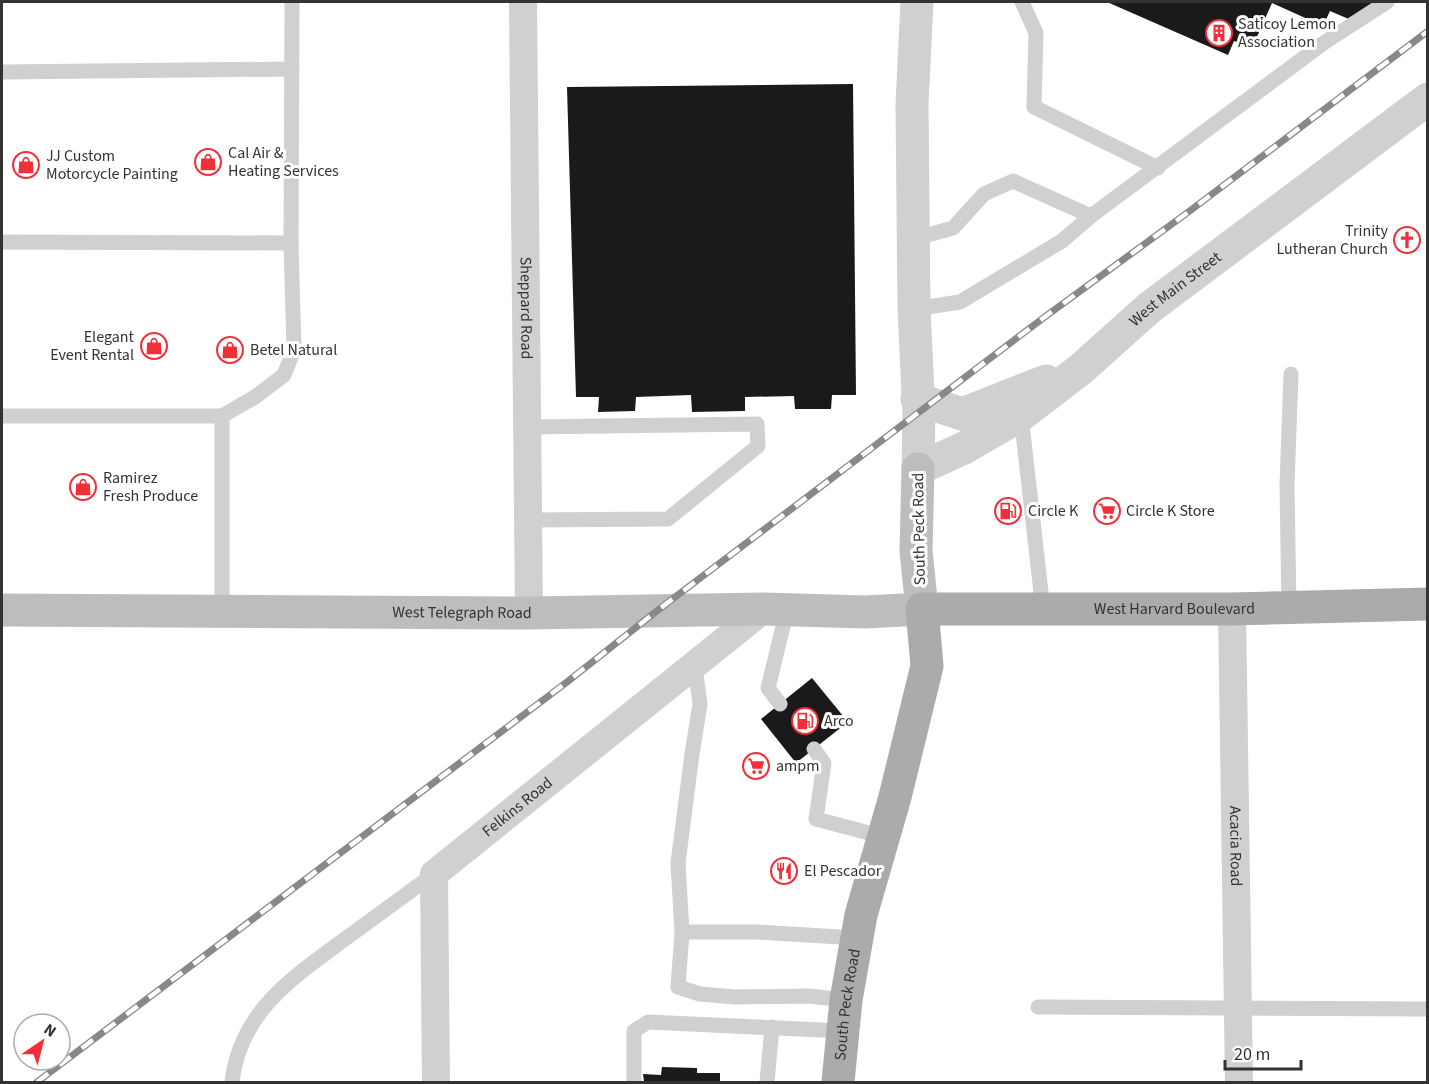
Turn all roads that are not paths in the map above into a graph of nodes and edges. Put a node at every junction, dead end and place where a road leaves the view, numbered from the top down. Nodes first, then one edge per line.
1 (292, 2) edge
2 (523, 2) edge
3 (917, 2) edge
4 (1022, 2) edge
5 (1387, 2) edge
6 (292, 69) junction
7 (2, 72) edge
8 (1428, 99) edge
9 (1158, 168) junction
10 (1091, 216) junction
11 (913, 239) junction
12 (2, 242) edge
13 (291, 243) junction
14 (914, 309) junction
15 (1084, 366) junction
16 (1291, 374) dead end
17 (917, 399) junction
18 (2, 416) edge
19 (222, 416) junction
20 (1021, 416) junction
21 (527, 427) junction
22 (918, 469) junction
23 (528, 520) junction
24 (1428, 604) edge
25 (1289, 607) junction
26 (775, 609) junction
27 (922, 609) junction
28 (1232, 609) junction
29 (2, 610) edge
30 (1043, 610) junction
31 (222, 611) junction
32 (529, 613) junction
33 (695, 666) junction
34 (780, 704) dead end
35 (814, 749) dead end
36 (884, 837) junction
37 (434, 874) junction
38 (682, 932) junction
39 (856, 938) junction
40 (1038, 1007) dead end
41 (1238, 1009) junction
42 (1428, 1009) edge
43 (844, 1016) junction
44 (772, 1028) junction
45 (232, 1083) edge
46 (436, 1083) edge
47 (634, 1083) edge
48 (767, 1083) edge
49 (838, 1083) edge
50 (1239, 1083) edge

1 - 6 lane
2 - 21 street, Sheppard Road
3 - 11 street, South Peck Road
4 - 9 lane
5 - 9 lane
6 - 7 lane
6 - 13 lane
8 - 15 street, West Main Street
9 - 10 lane
10 - 11 lane
10 - 14 lane
11 - 14 street, South Peck Road
12 - 13 lane
13 - 19 lane
14 - 17 street, South Peck Road
15 - 17 street
15 - 20 street, West Main Street
16 - 25 lane
17 - 22 street, South Peck Road
18 - 19 lane
19 - 31 lane
20 - 22 street, West Main Street
20 - 30 lane
21 - 23 street, Sheppard Road
21 - 23 lane
22 - 27 main road, South Peck Road
23 - 32 street, Sheppard Road
24 - 25 main road, West Harvard Boulevard
25 - 28 main road, West Harvard Boulevard
26 - 27 main road, West Telegraph Road
26 - 32 main road, West Telegraph Road
26 - 33 street, Felkins Road
26 - 34 lane
27 - 30 main road, West Harvard Boulevard
27 - 36 main road, South Peck Road
28 - 30 main road, West Harvard Boulevard
28 - 41 street, Acacia Road
29 - 31 main road, West Telegraph Road
31 - 32 main road, West Telegraph Road
33 - 37 street, Felkins Road
33 - 38 lane
35 - 36 lane
36 - 39 main road, South Peck Road
37 - 45 lane
37 - 46 street
38 - 39 lane
38 - 43 lane
39 - 43 main road, South Peck Road
40 - 41 lane
41 - 42 lane
41 - 50 street, Acacia Road
43 - 44 lane
43 - 49 main road, South Peck Road
44 - 47 lane
44 - 48 lane

